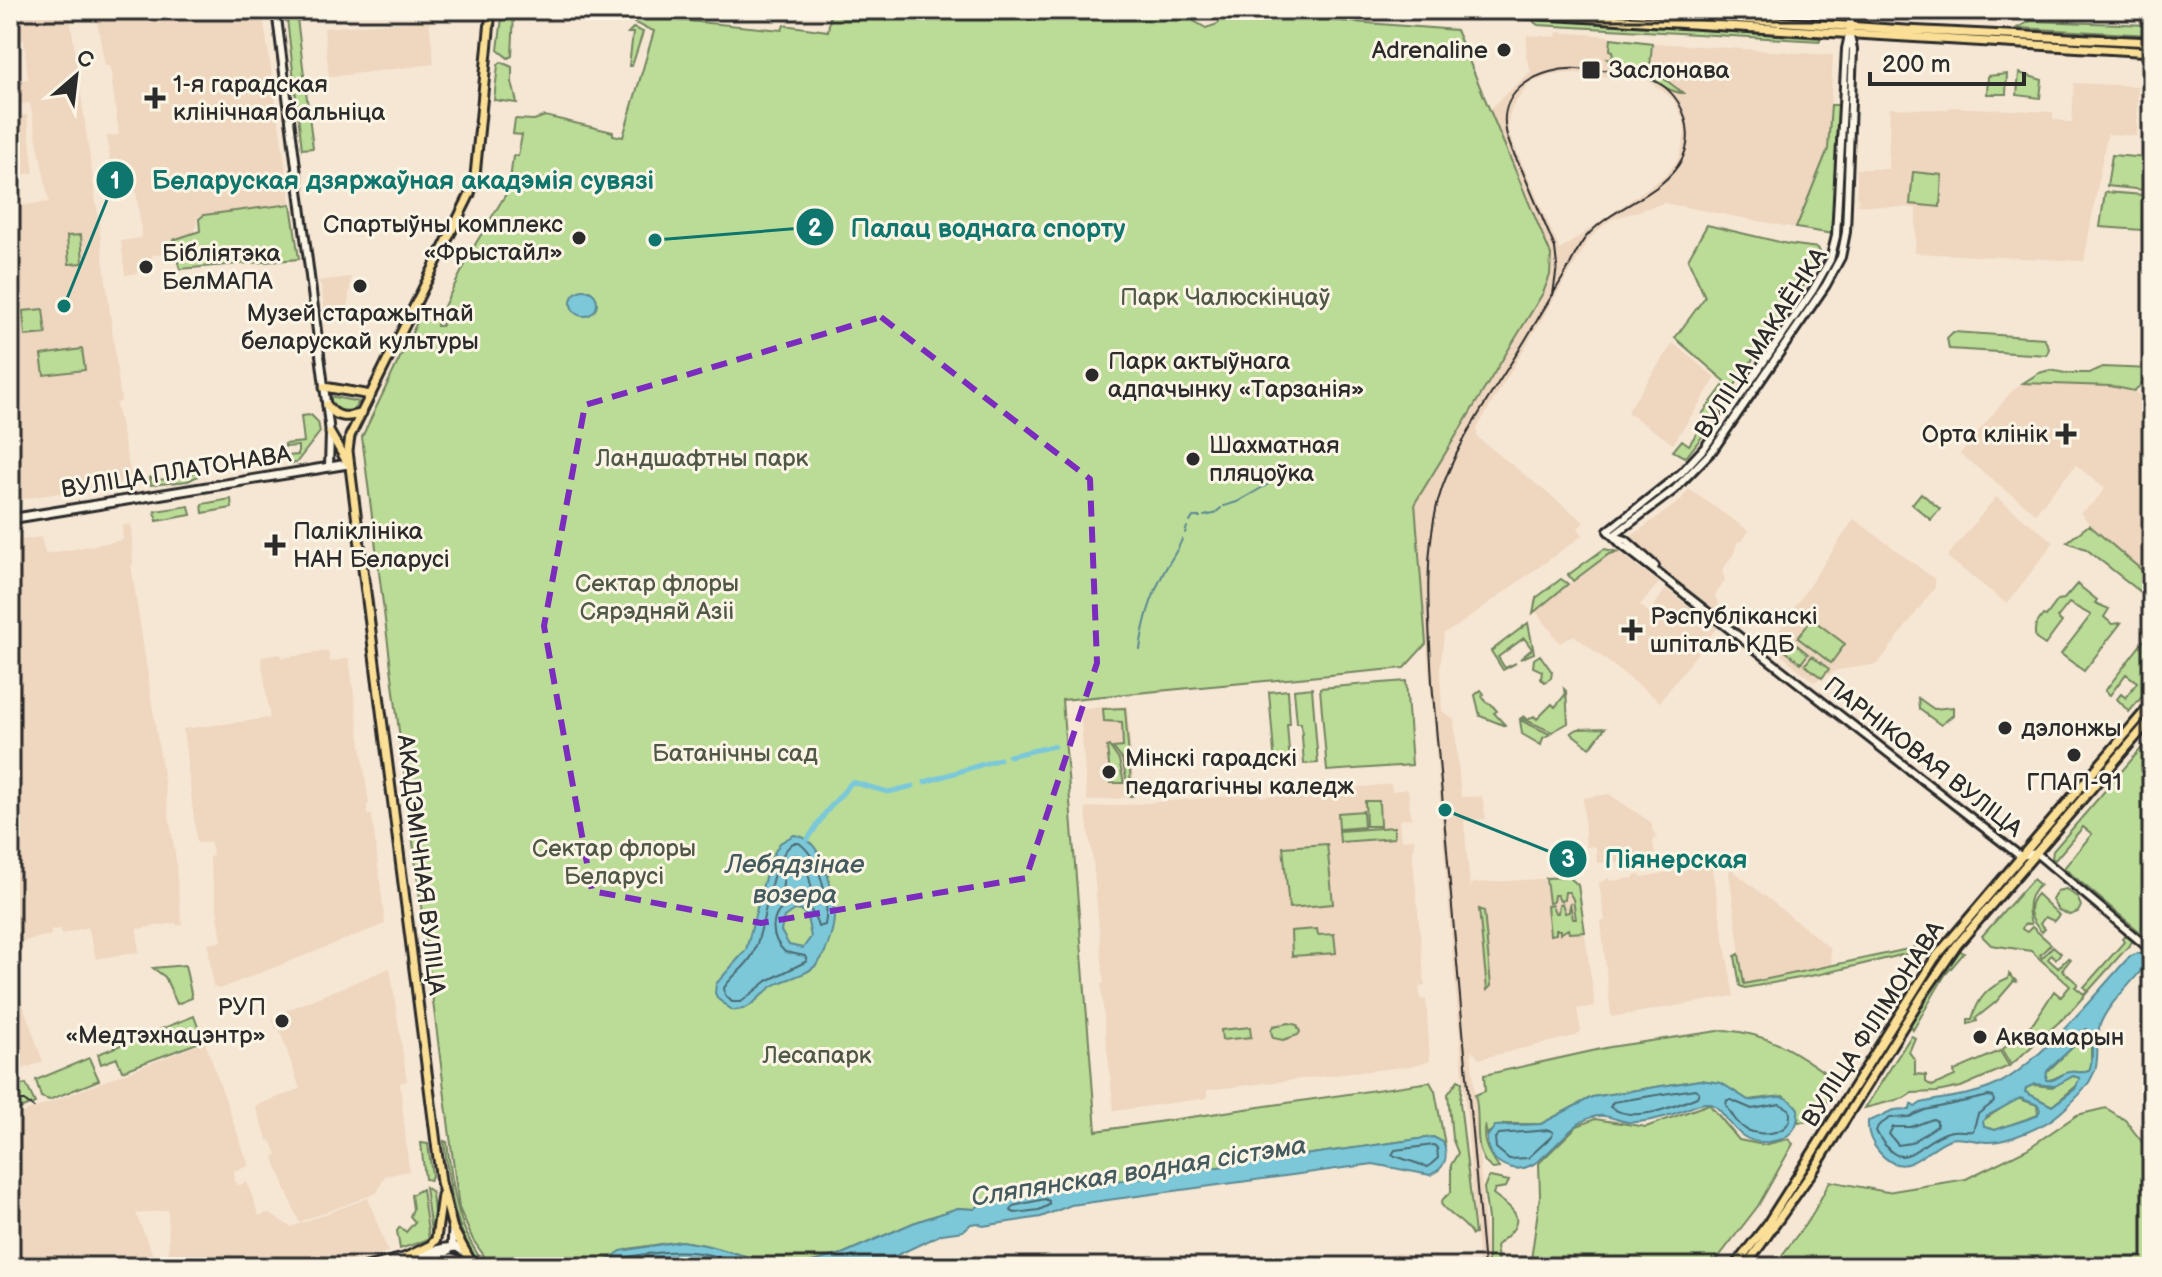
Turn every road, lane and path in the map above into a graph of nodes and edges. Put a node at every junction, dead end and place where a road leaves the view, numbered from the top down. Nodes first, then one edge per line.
1 (276, 10) edge
2 (491, 10) edge
3 (1463, 10) edge
4 (1610, 10) edge
5 (1851, 10) edge
6 (1482, 11) edge
7 (1850, 31) junction
8 (2152, 42) edge
9 (2152, 52) edge
10 (1835, 244) junction
11 (1844, 245) junction
12 (324, 387) junction
13 (371, 395) junction
14 (327, 405) junction
15 (362, 413) junction
16 (330, 433) junction
17 (1713, 436) junction
18 (1720, 440) junction
19 (348, 464) junction
20 (329, 467) junction
21 (10, 519) edge
22 (1610, 533) junction
23 (2152, 703) edge
24 (2152, 718) edge
25 (2107, 755) junction
26 (2115, 761) junction
27 (2036, 853) junction
28 (2020, 856) junction
29 (2152, 951) edge
30 (1856, 1083) junction
31 (1864, 1089) junction
32 (443, 1192) junction
33 (453, 1229) junction
34 (452, 1247) junction
35 (463, 1251) junction
36 (406, 1257) junction
37 (473, 1266) edge
38 (366, 1267) edge
39 (394, 1267) edge
40 (417, 1267) edge
41 (1734, 1267) edge
42 (1745, 1267) edge

1 - 12 street
2 - 13 main road
3 - 6 main road
4 - 7 main road
5 - 7 main road
6 - 7 main road
7 - 8 main road
7 - 9 main road
7 - 10 street, ВУЛІЦА МАКАЁНКА
7 - 11 street, ВУЛІЦА МАКАЁНКА
10 - 11 street
10 - 17 street, ВУЛІЦА МАКАЁНКА
11 - 18 street, ВУЛІЦА МАКАЁНКА
12 - 13 main road
12 - 14 street
13 - 15 main road
14 - 15 main road
14 - 16 street
15 - 19 main road
16 - 19 main road
16 - 20 street
17 - 18 street
17 - 22 street, ВУЛІЦА МАКАЁНКА
18 - 22 street, ВУЛІЦА МАКАЁНКА
19 - 20 main road, ВУЛІЦА ПЛАТОНАВА
19 - 32 main road, АКАДЭМІЧНАЯ ВУЛІЦА
20 - 21 main road, ВУЛІЦА ПЛАТОНАВА
22 - 28 street, ПАРНІКОВАЯ ВУЛІЦА
23 - 25 main road, ВУЛІЦА ФІЛІМОНАВА
24 - 26 main road, ВУЛІЦА ФІЛІМОНАВА
25 - 26 main road
25 - 28 main road, ВУЛІЦА ФІЛІМОНАВА
26 - 27 main road, ВУЛІЦА ФІЛІМОНАВА
27 - 28 street, ПАРНІКОВАЯ ВУЛІЦА
27 - 29 street, ПАРНІКОВАЯ ВУЛІЦА
27 - 31 main road, ВУЛІЦА ФІЛІМОНАВА
28 - 30 main road, ВУЛІЦА ФІЛІМОНАВА
30 - 31 main road
30 - 41 main road, ВУЛІЦА ФІЛІМОНАВА
31 - 42 main road, ВУЛІЦА ФІЛІМОНАВА
32 - 33 main road, АКАДЭМІЧНАЯ ВУЛІЦА
32 - 36 main road
33 - 34 main road
33 - 35 main road, АКАДЭМІЧНАЯ ВУЛІЦА
34 - 35 main road
34 - 36 main road
34 - 39 main road
35 - 37 main road, АКАДЭМІЧНАЯ ВУЛІЦА
36 - 38 main road
37 - 40 main road

